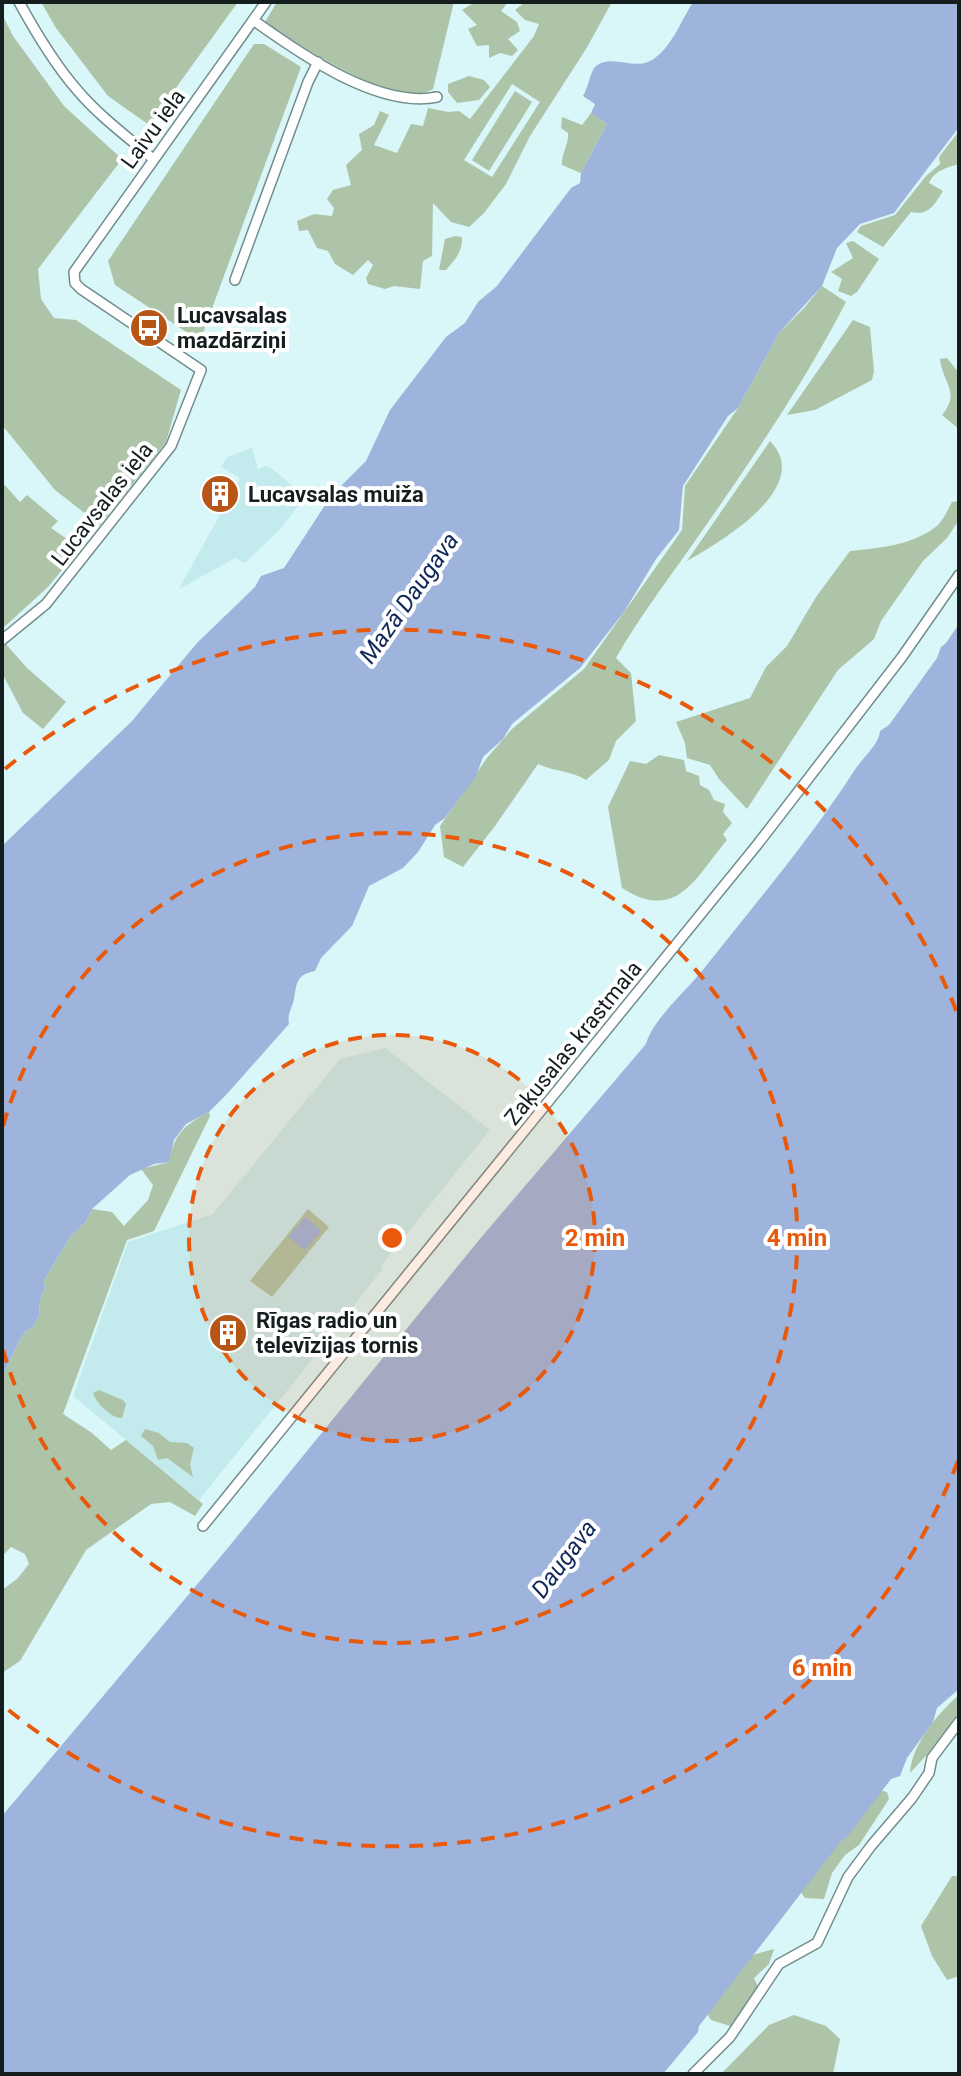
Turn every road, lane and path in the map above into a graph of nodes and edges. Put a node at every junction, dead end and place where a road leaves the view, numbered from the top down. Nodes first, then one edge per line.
1 (19, 2) edge
2 (266, 2) edge
3 (253, 20) junction
4 (318, 62) junction
5 (437, 97) dead end
6 (153, 159) junction
7 (235, 280) dead end
8 (201, 370) joint
9 (959, 575) edge
10 (2, 640) edge
11 (203, 1526) dead end
12 (959, 1722) edge
13 (693, 2074) edge

1 - 6 street
2 - 3 street, Laivu iela
3 - 4 street
3 - 6 street, Laivu iela
4 - 5 street
4 - 7 street
6 - 8 street, Laivu iela
8 - 10 street, Lucavsalas iela
9 - 11 street, Zaķusalas krastmala
12 - 13 street

